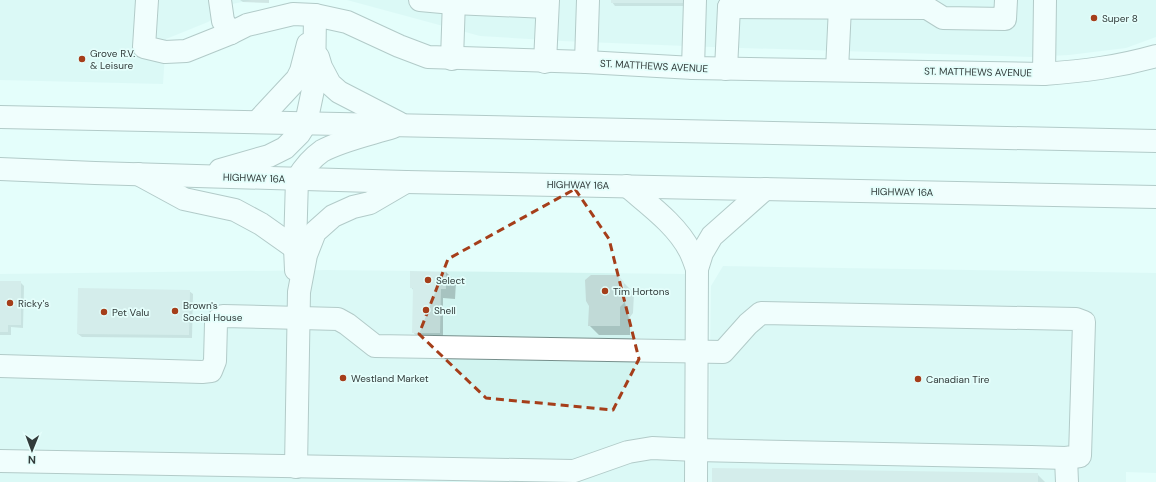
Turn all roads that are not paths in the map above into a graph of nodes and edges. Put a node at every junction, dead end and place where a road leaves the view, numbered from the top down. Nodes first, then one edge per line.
1 (146, 0) edge
2 (220, 0) edge
3 (420, 0) edge
4 (588, 0) edge
5 (695, 0) edge
6 (1006, 0) edge
7 (1045, 0) edge
8 (454, 2) edge
9 (480, 2) edge
10 (547, 4) edge
11 (731, 4) edge
12 (316, 7) edge
13 (840, 7) junction
14 (231, 33) junction
15 (315, 48) junction
16 (1156, 56) edge
17 (452, 59) junction
18 (545, 62) junction
19 (586, 62) junction
20 (693, 68) junction
21 (726, 69) junction
22 (837, 70) junction
23 (1044, 74) junction
24 (0, 117) edge
25 (257, 122) junction
26 (306, 123) junction
27 (402, 125) junction
28 (1156, 141) edge
29 (0, 168) edge
30 (138, 174) junction
31 (194, 176) junction
32 (298, 179) junction
33 (406, 182) junction
34 (627, 186) junction
35 (765, 189) junction
36 (1156, 197) edge
37 (295, 248) junction
38 (697, 269) junction
39 (299, 292) junction
40 (298, 318) junction
41 (697, 351) junction
42 (0, 366) edge
43 (696, 450) junction
44 (1066, 458) junction
45 (0, 461) edge
46 (296, 467) junction
47 (696, 482) edge
48 (1067, 482) edge

1 - 14 main road, ST. MATTHEWS AVENUE
2 - 14 main road
3 - 8 main road
4 - 19 main road
5 - 20 main road
6 - 13 main road
7 - 23 main road
8 - 9 main road
8 - 17 main road
9 - 10 main road
10 - 18 main road
11 - 13 main road
11 - 21 main road
12 - 14 main road, ST. MATTHEWS AVENUE
12 - 15 main road
12 - 17 main road, ST. MATTHEWS AVENUE
12 - 25 main road
13 - 22 main road
15 - 26 main road
15 - 27 main road
16 - 23 main road, ST. MATTHEWS AVENUE
17 - 18 main road, ST. MATTHEWS AVENUE
18 - 19 main road, ST. MATTHEWS AVENUE
19 - 20 main road, ST. MATTHEWS AVENUE
20 - 21 main road, ST. MATTHEWS AVENUE
21 - 22 main road, ST. MATTHEWS AVENUE
22 - 23 main road, ST. MATTHEWS AVENUE
24 - 25 main road
25 - 26 main road
26 - 27 main road
26 - 31 main road
27 - 28 main road
27 - 32 main road
29 - 30 main road, HIGHWAY 16A
30 - 31 main road, HIGHWAY 16A
30 - 37 main road
31 - 32 main road, HIGHWAY 16A
32 - 33 main road, HIGHWAY 16A
32 - 37 main road
33 - 34 main road, HIGHWAY 16A
33 - 39 main road
34 - 35 main road, HIGHWAY 16A
34 - 38 main road
35 - 36 main road, HIGHWAY 16A
35 - 38 main road
37 - 39 main road
38 - 41 main road
39 - 40 main road
40 - 41 main road
40 - 42 main road
40 - 46 main road
41 - 43 main road
41 - 44 main road
43 - 44 main road
43 - 46 main road
43 - 47 main road
44 - 48 main road
45 - 46 main road

